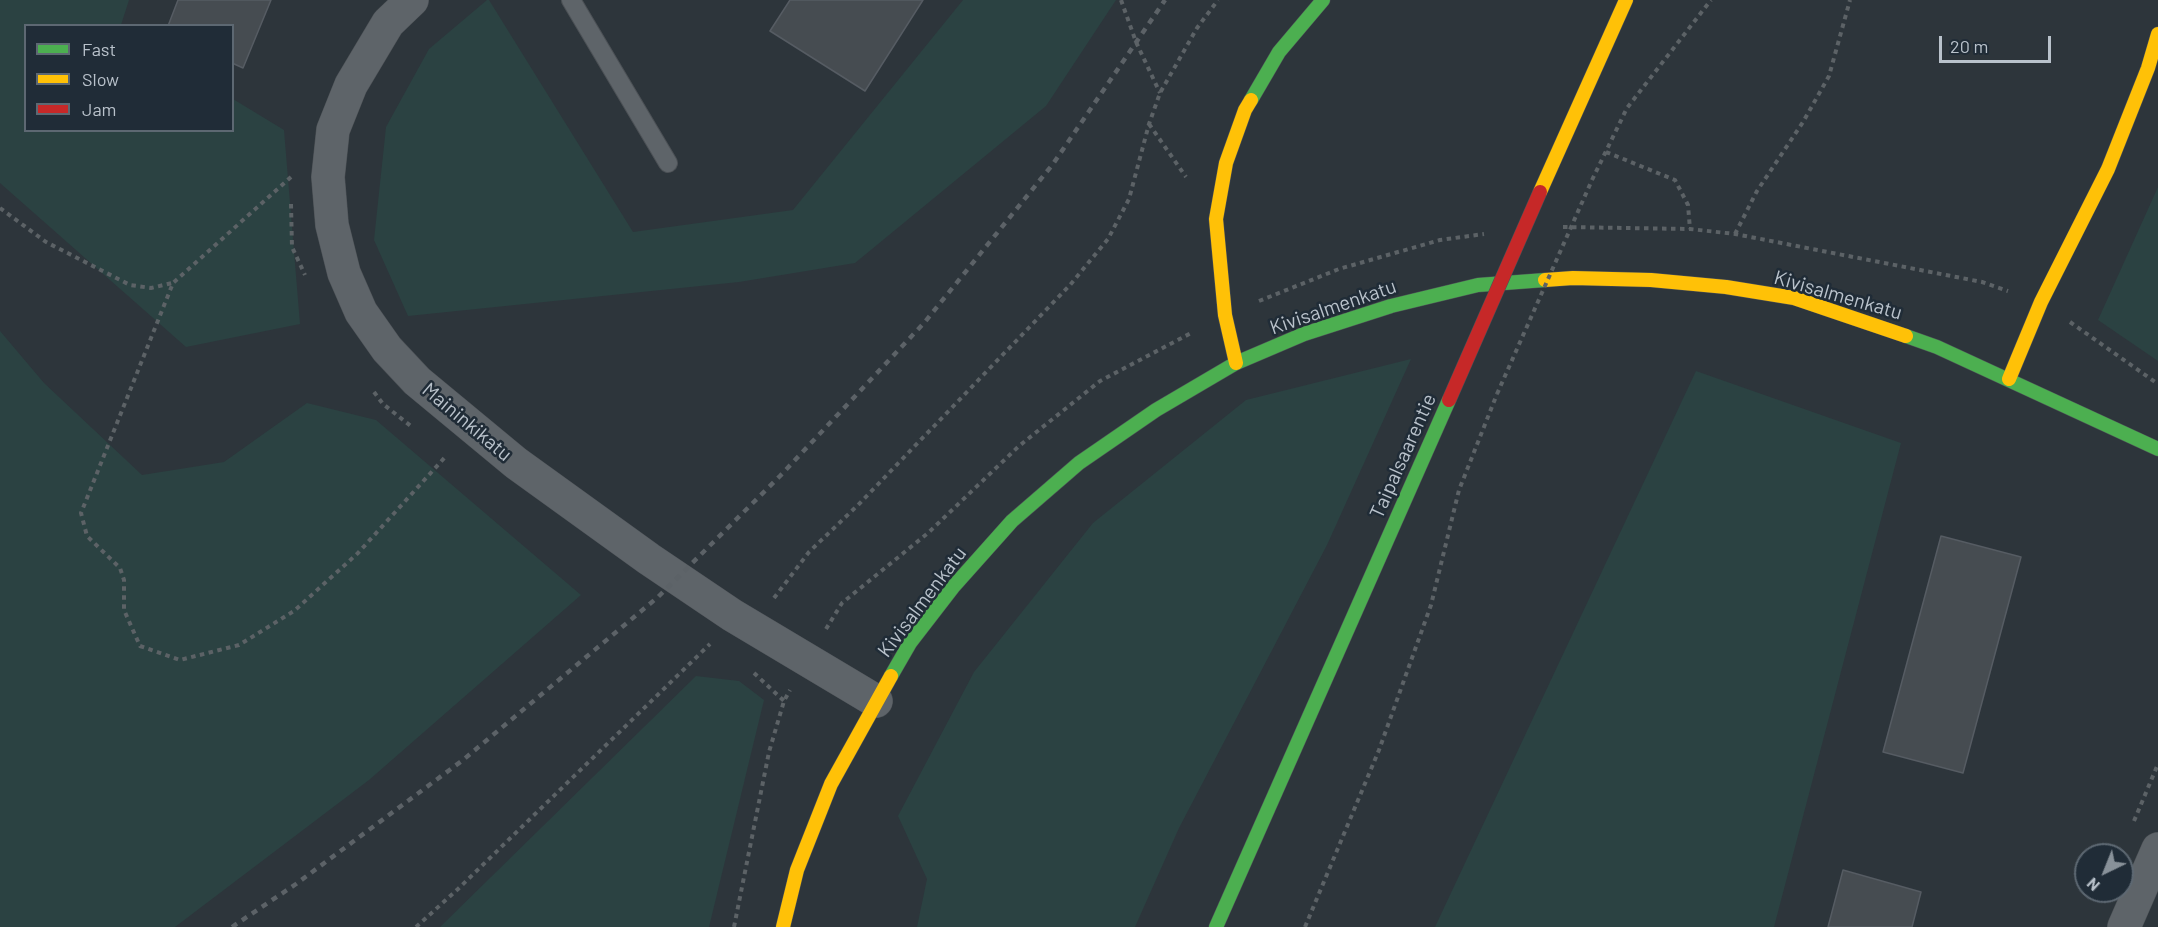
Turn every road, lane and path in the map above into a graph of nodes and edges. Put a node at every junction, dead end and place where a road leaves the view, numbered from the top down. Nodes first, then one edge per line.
1 (412, 0) edge
2 (572, 0) edge
3 (1121, 0) edge
4 (1218, 0) edge
5 (1323, 0) edge
6 (1626, 0) edge
7 (1711, 0) edge
8 (1850, 0) edge
9 (2158, 34) edge
10 (1160, 93) junction
11 (1149, 124) junction
12 (1606, 152) junction
13 (668, 163) dead end
14 (291, 177) dead end
15 (0, 208) edge
16 (1216, 219) junction
17 (1557, 226) dead end
18 (1690, 229) junction
19 (1488, 234) dead end
20 (1735, 234) junction
21 (173, 283) junction
22 (2041, 302) junction
23 (1225, 315) junction
24 (1236, 363) junction
25 (2009, 379) junction
26 (2158, 384) edge
27 (2158, 449) edge
28 (447, 455) dead end
29 (742, 621) junction
30 (807, 659) junction
31 (876, 701) junction
32 (2158, 764) edge
33 (2132, 825) dead end
34 (2158, 849) edge
35 (416, 927) edge
36 (734, 927) edge
37 (783, 927) edge
38 (1216, 927) edge
39 (1305, 927) edge
40 (2124, 927) edge

1 - 29 street, Maininkikatu
2 - 13 lane
3 - 10 path
4 - 10 path
5 - 16 main road
6 - 38 main road, Taipalsaarentie, bridge
7 - 12 path
8 - 20 path
9 - 22 main road
10 - 11 path
11 - 16 path
11 - 29 path
12 - 18 path
12 - 39 path, bridge
14 - 21 path
15 - 21 path
16 - 23 main road
17 - 18 path
18 - 20 path
19 - 23 path
20 - 22 path
21 - 28 path
22 - 25 main road
22 - 26 path
23 - 24 main road
23 - 30 path
24 - 25 main road, Kivisalmenkatu
24 - 31 main road, Kivisalmenkatu
25 - 27 main road, Kivisalmenkatu
29 - 30 street, Maininkikatu
29 - 35 path
30 - 31 street, Maininkikatu
30 - 36 path
31 - 37 main road, Kivisalmenkatu
32 - 33 path
34 - 40 street

